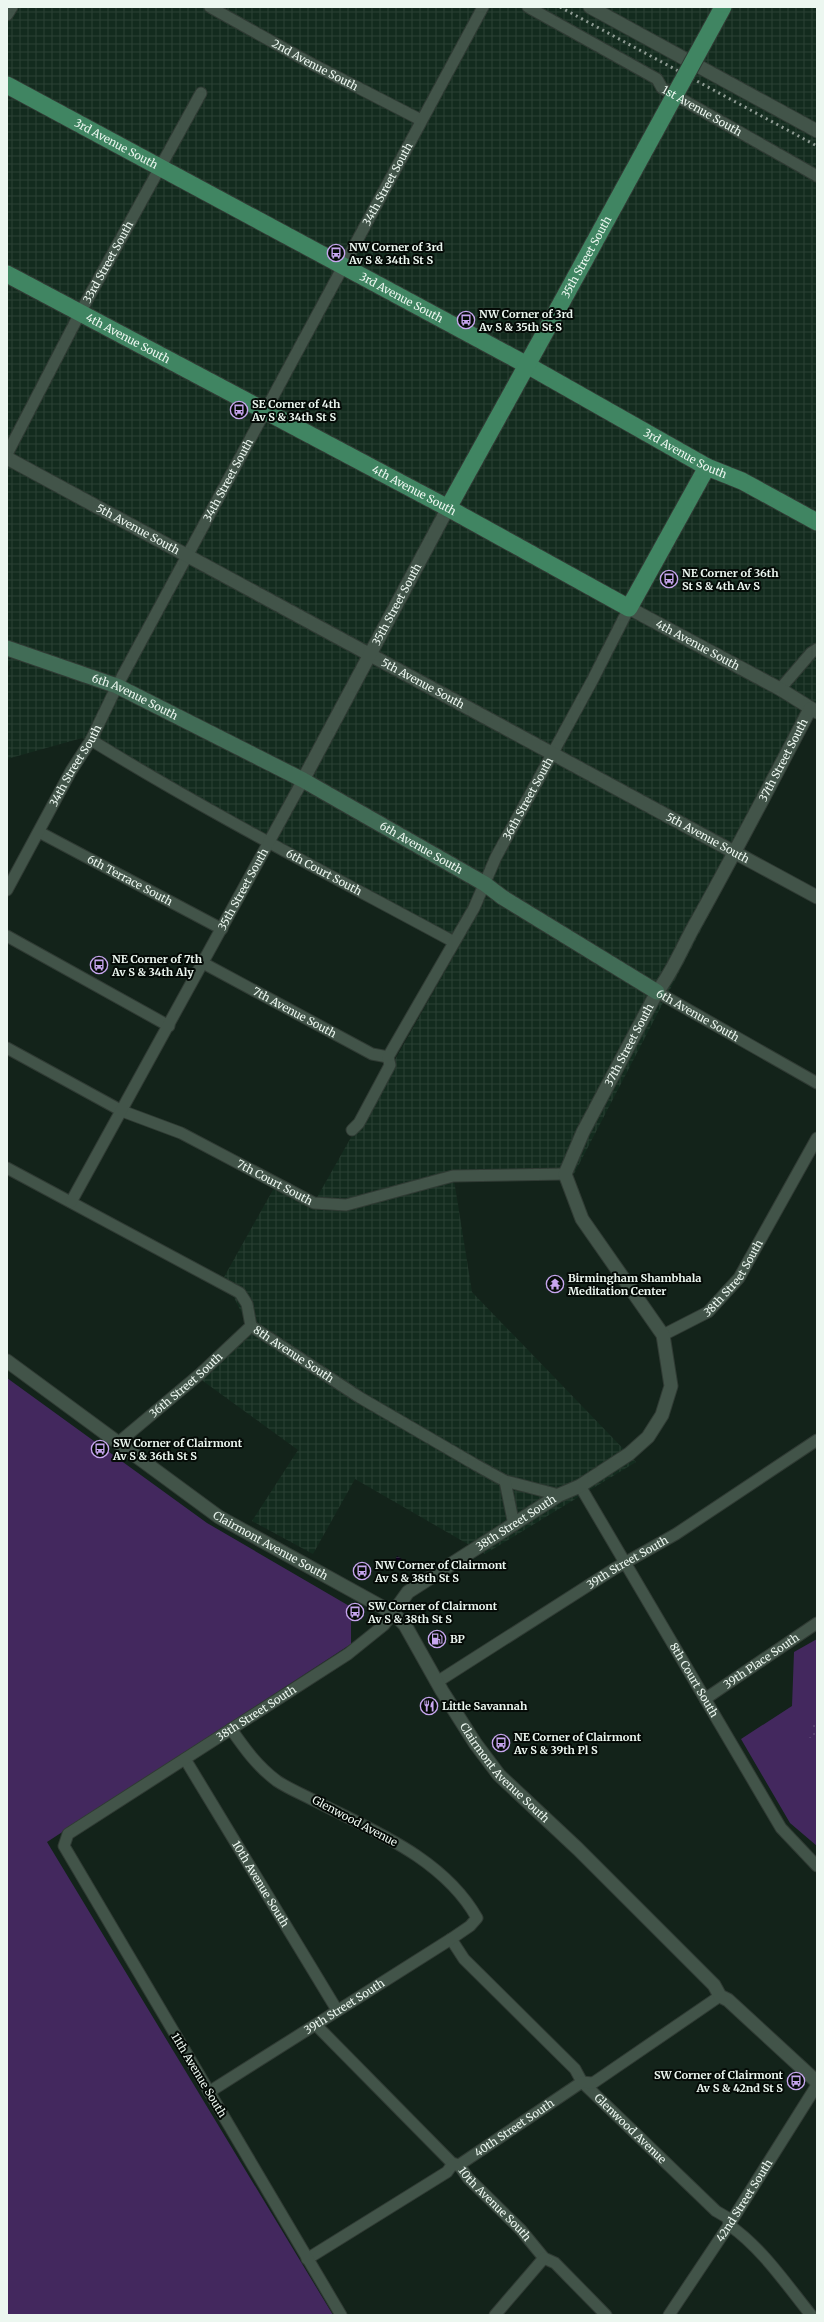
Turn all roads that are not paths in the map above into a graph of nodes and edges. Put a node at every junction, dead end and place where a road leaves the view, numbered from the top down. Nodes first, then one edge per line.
1 (12, 7) edge
2 (210, 7) edge
3 (483, 7) edge
4 (528, 7) edge
5 (590, 7) edge
6 (723, 7) edge
7 (7, 16) edge
8 (7, 85) edge
9 (201, 93) dead end
10 (421, 120) junction
11 (817, 131) edge
12 (160, 167) junction
13 (817, 176) edge
14 (343, 266) junction
15 (7, 274) edge
16 (80, 313) junction
17 (527, 365) junction
18 (265, 411) junction
19 (7, 454) edge
20 (7, 458) edge
21 (707, 467) junction
22 (448, 508) junction
23 (817, 522) edge
24 (188, 555) junction
25 (628, 608) junction
26 (7, 648) edge
27 (817, 649) edge
28 (369, 654) junction
29 (116, 686) junction
30 (780, 689) junction
31 (814, 710) edge
32 (91, 740) junction
33 (552, 754) junction
34 (303, 780) junction
35 (39, 832) junction
36 (268, 843) junction
37 (736, 852) junction
38 (486, 884) junction
39 (7, 890) edge
40 (817, 897) edge
41 (222, 929) junction
42 (7, 936) edge
43 (454, 942) junction
44 (203, 963) junction
45 (657, 992) junction
46 (169, 1026) junction
47 (7, 1048) edge
48 (388, 1057) junction
49 (817, 1083) edge
50 (122, 1111) junction
51 (352, 1130) dead end
52 (817, 1138) edge
53 (7, 1168) edge
54 (565, 1174) junction
55 (71, 1202) junction
56 (251, 1326) junction
57 (663, 1335) junction
58 (7, 1361) edge
59 (817, 1440) edge
60 (119, 1442) junction
61 (505, 1480) junction
62 (580, 1486) junction
63 (559, 1495) junction
64 (514, 1525) junction
65 (625, 1564) junction
66 (393, 1613) junction
67 (817, 1623) edge
68 (437, 1682) junction
69 (705, 1699) junction
70 (231, 1729) junction
71 (185, 1758) junction
72 (68, 1834) joint
73 (817, 1866) edge
74 (477, 1918) joint
75 (451, 1939) junction
76 (720, 1996) junction
77 (337, 2010) junction
78 (316, 2025) junction
79 (582, 2082) junction
80 (817, 2084) edge
81 (209, 2092) junction
82 (459, 2164) junction
83 (729, 2225) junction
84 (544, 2258) junction
85 (307, 2259) junction
86 (341, 2315) edge
87 (495, 2315) edge
88 (606, 2315) edge
89 (669, 2315) edge
90 (811, 2315) edge

1 - 7 street
2 - 10 street, 2nd Avenue South
3 - 10 street, 34th Street South
4 - 13 street, 1st Avenue South
5 - 11 street
6 - 17 main road, 35th Street South, bridge
8 - 12 main road, 3rd Avenue South
9 - 12 street, 33rd Street South
10 - 14 street, 34th Street South
12 - 14 main road, 3rd Avenue South
12 - 16 street, 33rd Street South
14 - 17 main road, 3rd Avenue South
14 - 18 street, 34th Street South
15 - 16 main road, 4th Avenue South
16 - 18 main road, 4th Avenue South
16 - 19 street, 33rd Street South
17 - 21 main road, 3rd Avenue South
17 - 22 main road, 35th Street South
18 - 22 main road, 4th Avenue South
18 - 24 street, 34th Street South
20 - 24 street, 5th Avenue South
21 - 23 main road, 3rd Avenue South
21 - 25 main road, 36th Street South
22 - 25 main road, 4th Avenue South
22 - 28 street, 35th Street South
24 - 28 street, 5th Avenue South
24 - 29 street, 34th Street South
25 - 30 street, 4th Avenue South
25 - 33 street, 36th Street South
26 - 29 main road, 6th Avenue South
27 - 30 street
28 - 33 street, 5th Avenue South
28 - 34 street, 35th Street South
29 - 32 street, 34th Street South
29 - 34 main road, 6th Avenue South
30 - 31 street, 4th Avenue South
31 - 37 street, 37th Street South
32 - 35 street, 34th Street South
32 - 36 street, 6th Court South
33 - 37 street, 5th Avenue South
33 - 38 street, 36th Street South
34 - 36 street, 35th Street South
34 - 38 main road, 6th Avenue South
35 - 39 street, 34th Street South
35 - 41 street, 6th Terrace South
36 - 41 street, 35th Street South
36 - 43 street, 6th Court South
37 - 40 street, 5th Avenue South
37 - 45 street, 37th Street South
38 - 43 street, 36th Street South
38 - 45 main road, 6th Avenue South
41 - 44 street, 35th Street South
42 - 46 street
43 - 48 street, 36th Street South
44 - 46 street, 35th Street South
44 - 48 street, 7th Avenue South
45 - 49 street, 6th Avenue South
45 - 54 street, 37th Street South
46 - 50 street, 35th Street South
47 - 50 street, 7th Court South
48 - 51 street, 36th Street South
50 - 54 street, 7th Court South
50 - 55 street, 35th Street South
52 - 57 street, 38th Street South
53 - 55 street, 8th Avenue South
54 - 57 street
55 - 56 street, 8th Avenue South
56 - 60 street, 36th Street South
56 - 61 street, 8th Avenue South
57 - 62 street, 38th Street South
58 - 60 street, Clairmont Avenue South
59 - 65 street, 39th Street South
60 - 66 street, Clairmont Avenue South
61 - 63 street, 8th Avenue South
61 - 64 street
62 - 63 street, 38th Street South
62 - 65 street, 8th Court South
63 - 64 street, 38th Street South
64 - 66 street, 38th Street South
65 - 68 street, 39th Street South
65 - 69 street, 8th Court South
66 - 68 street, Clairmont Avenue South
66 - 70 street, 38th Street South
67 - 69 street, 39th Place South
68 - 76 street, Clairmont Avenue South
69 - 73 street, 8th Court South
70 - 71 street, 38th Street South
70 - 74 street, Glenwood Avenue
71 - 72 street, 38th Street South
71 - 77 street, 10th Avenue South
72 - 81 street, 11th Avenue South
74 - 75 street, 39th Street South
75 - 77 street, 39th Street South
75 - 79 street, Glenwood Avenue
76 - 79 street, 40th Street South
76 - 80 street, Clairmont Avenue South
77 - 78 street, 39th Street South
78 - 81 street, 39th Street South
78 - 82 street, 10th Avenue South
79 - 82 street, 40th Street South
79 - 83 street, Glenwood Avenue
80 - 83 street, 42nd Street South
81 - 85 street, 11th Avenue South
82 - 84 street, 10th Avenue South
82 - 85 street, 40th Street South
83 - 89 street, 42nd Street South
83 - 90 street, Glenwood Avenue
84 - 87 street
84 - 88 street, 10th Avenue South
85 - 86 street, 11th Avenue South

